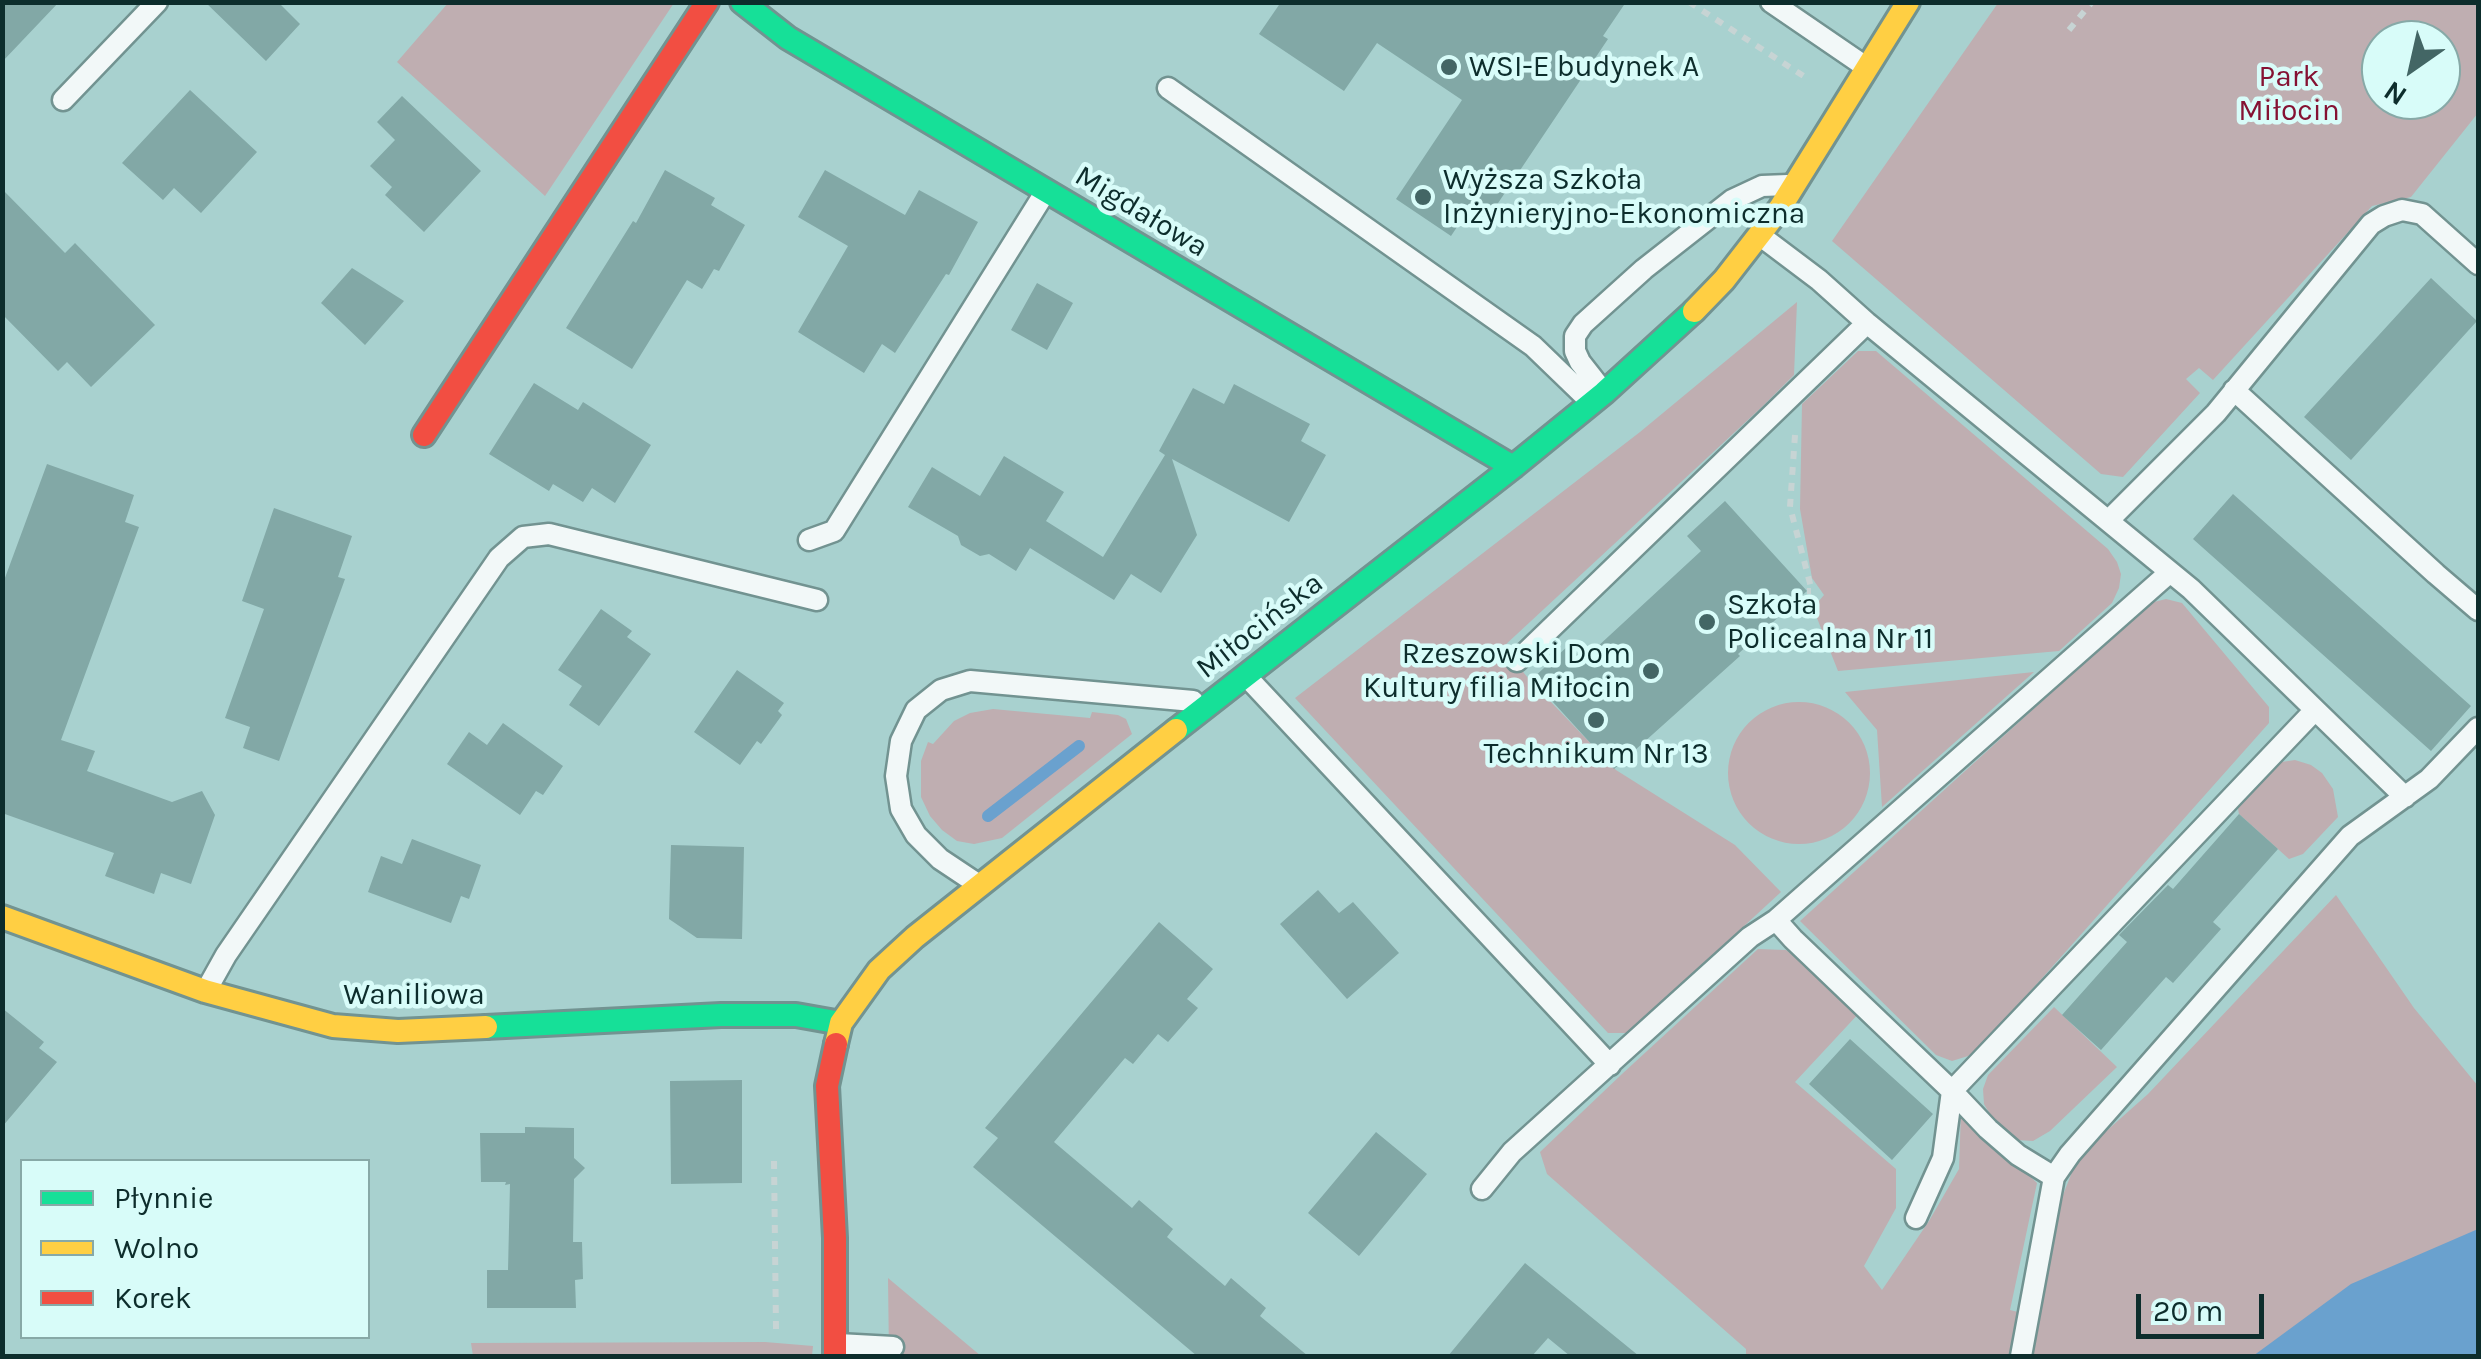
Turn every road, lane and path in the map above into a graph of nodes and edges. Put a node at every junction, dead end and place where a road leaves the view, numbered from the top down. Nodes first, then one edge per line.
1 (156, 2) edge
2 (707, 2) edge
3 (742, 2) edge
4 (1688, 2) edge
5 (1771, 2) edge
6 (1908, 2) edge
7 (2092, 2) edge
8 (2068, 30) dead end
9 (1868, 68) junction
10 (1810, 80) dead end
11 (1168, 88) dead end
12 (63, 100) dead end
13 (1795, 185) junction
14 (1046, 190) junction
15 (1760, 236) junction
16 (2478, 264) edge
17 (1867, 323) junction
18 (2234, 390) junction
19 (1798, 391) junction
20 (1598, 398) junction
21 (424, 436) dead end
22 (1513, 467) junction
23 (2109, 520) junction
24 (809, 540) dead end
25 (2169, 573) junction
26 (1807, 590) dead end
27 (817, 600) dead end
28 (2475, 600) edge
29 (1516, 661) dead end
30 (1245, 675) junction
31 (1210, 703) junction
32 (2315, 710) junction
33 (2478, 728) edge
34 (2405, 796) junction
35 (980, 886) junction
36 (2, 917) edge
37 (1776, 920) junction
38 (206, 991) junction
39 (841, 1023) junction
40 (1610, 1064) junction
41 (1952, 1091) junction
42 (792, 1160) dead end
43 (2054, 1177) junction
44 (1482, 1189) dead end
45 (1916, 1218) dead end
46 (776, 1329) dead end
47 (893, 1347) dead end
48 (835, 1350) edge
49 (2020, 1356) edge

1 - 12 lane
2 - 21 street
3 - 14 street, Migdałowa
4 - 10 path
5 - 9 lane
6 - 9 street, Miłocińska
7 - 8 path
9 - 13 street, Miłocińska
11 - 20 lane
13 - 15 street, Miłocińska
13 - 20 lane
14 - 22 street, Migdałowa
14 - 24 lane
15 - 17 lane
15 - 20 street, Miłocińska
16 - 18 lane
17 - 19 lane
17 - 23 lane
18 - 23 lane
18 - 28 lane
19 - 26 path
19 - 29 lane
20 - 22 street, Miłocińska
22 - 30 street, Miłocińska
23 - 25 lane
25 - 32 lane
25 - 37 lane
27 - 38 lane
30 - 31 street, Miłocińska
30 - 40 lane
31 - 35 street, Miłocińska
31 - 35 lane
32 - 34 lane
32 - 41 lane
33 - 34 lane
34 - 43 lane
35 - 39 street, Miłocińska
36 - 38 street, Waniliowa
37 - 40 lane
37 - 41 lane
38 - 39 street, Waniliowa
39 - 48 street, Miłocińska
40 - 44 lane
41 - 43 lane
41 - 45 lane
42 - 46 path
43 - 49 lane
47 - 48 lane

